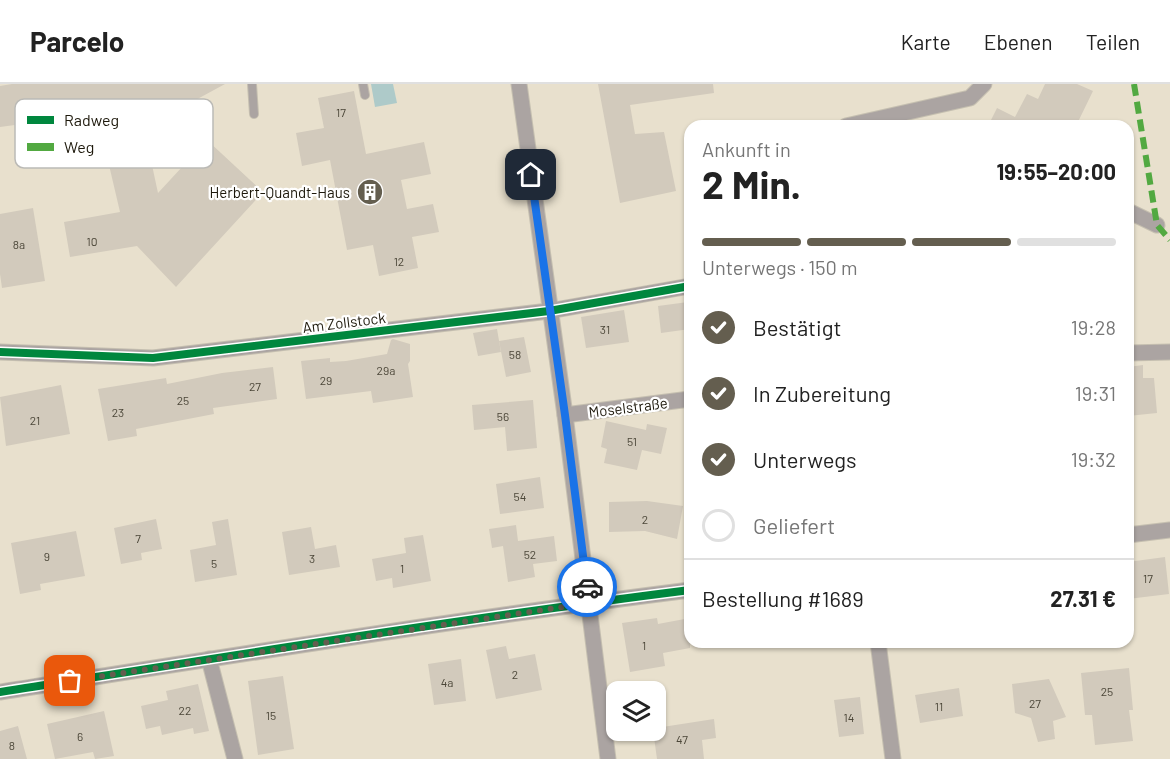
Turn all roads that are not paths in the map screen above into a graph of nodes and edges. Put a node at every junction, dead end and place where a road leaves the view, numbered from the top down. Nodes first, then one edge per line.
1 (252, 84) edge
2 (363, 84) edge
3 (519, 84) edge
4 (984, 84) edge
5 (365, 95) dead end
6 (254, 114) dead end
7 (873, 120) edge
8 (1134, 214) edge
9 (1157, 225) dead end
10 (684, 287) edge
11 (549, 311) junction
12 (0, 352) edge
13 (1170, 352) edge
14 (1134, 354) edge
15 (684, 400) edge
16 (565, 415) junction
17 (1170, 527) edge
18 (1134, 534) edge
19 (684, 591) edge
20 (589, 603) junction
21 (879, 648) edge
22 (209, 659) junction
23 (0, 692) edge
24 (235, 759) edge
25 (608, 759) edge
26 (893, 759) edge

1 - 6 lane
2 - 5 lane
3 - 11 street
4 - 7 street
8 - 9 street
10 - 11 street, Am Zollstock
11 - 12 street, Am Zollstock
11 - 16 street
13 - 14 street
15 - 16 street, Moselstraße
16 - 20 street
17 - 18 street
19 - 20 street
20 - 22 street
20 - 25 street
21 - 26 street
22 - 23 street
22 - 24 street

